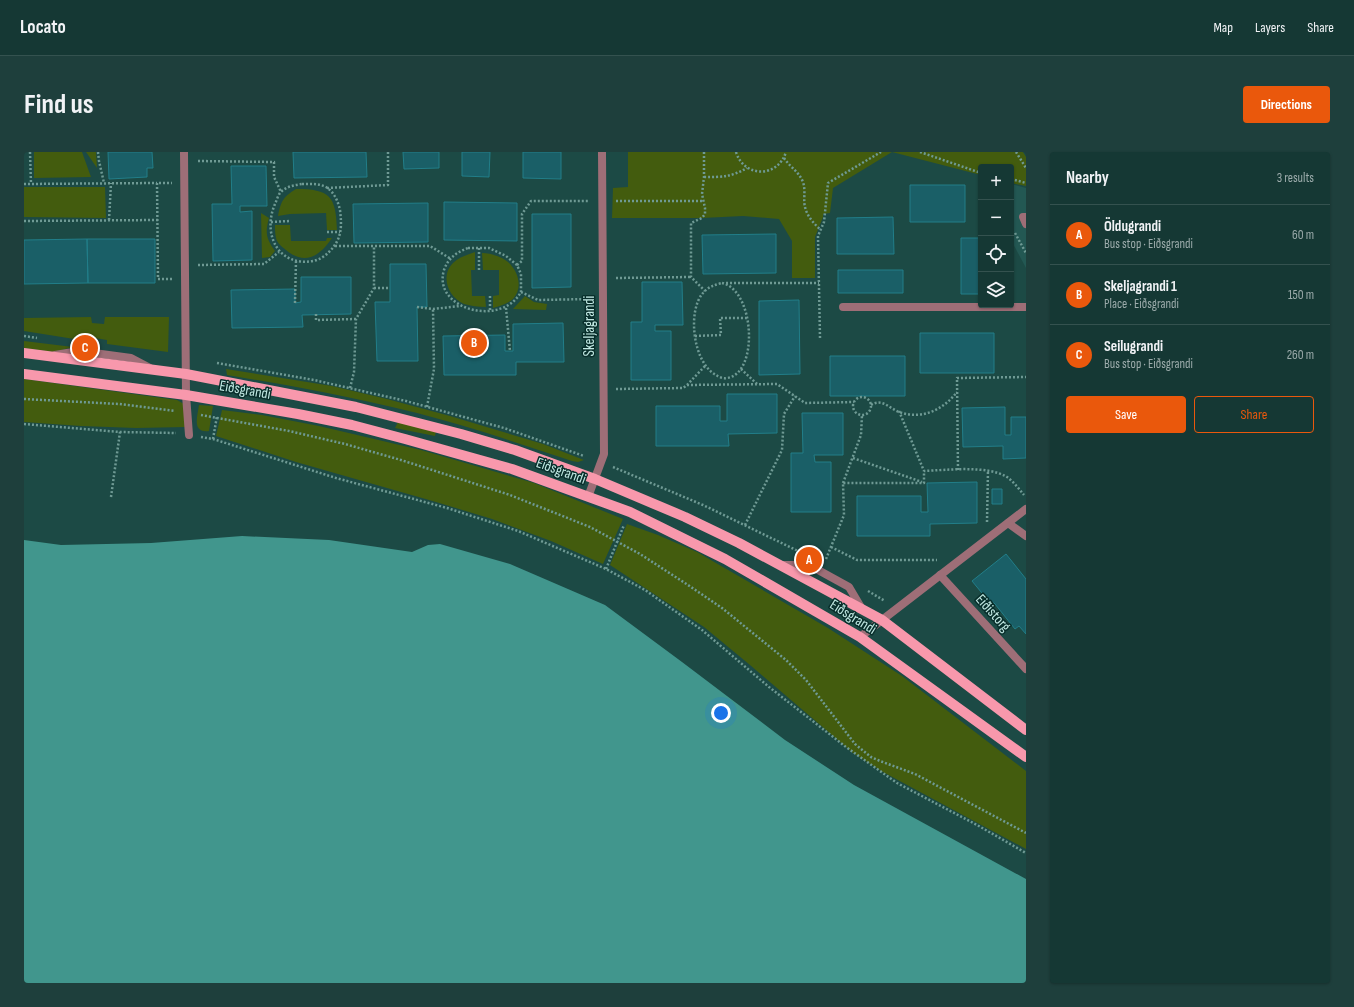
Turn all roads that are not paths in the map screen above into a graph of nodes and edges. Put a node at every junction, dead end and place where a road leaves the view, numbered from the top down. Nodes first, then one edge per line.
1 (184, 152) edge
2 (602, 152) edge
3 (1026, 217) edge
4 (1026, 224) edge
5 (843, 307) dead end
6 (1026, 307) edge
7 (24, 353) edge
8 (24, 374) edge
9 (186, 374) junction
10 (186, 395) junction
11 (189, 435) road end
12 (595, 478) junction
13 (588, 497) junction
14 (1026, 509) edge
15 (1008, 522) junction
16 (1026, 536) edge
17 (940, 575) junction
18 (882, 620) junction
19 (860, 637) junction
20 (1026, 669) edge
21 (1026, 730) edge
22 (1026, 757) edge

1 - 9 street
2 - 12 street, Skeljagrandi
3 - 4 street
5 - 6 street
7 - 9 main road, Eiðsgrandi
8 - 10 main road, Eiðsgrandi
9 - 10 street
9 - 12 main road, Eiðsgrandi
10 - 11 street
10 - 13 main road, Eiðsgrandi
12 - 13 street, Skeljagrandi
12 - 18 main road, Eiðsgrandi
13 - 19 main road, Eiðsgrandi
14 - 15 street
15 - 16 street
15 - 17 street
17 - 18 street
17 - 20 street, Eiðistorg
18 - 19 street
18 - 21 main road, Eiðsgrandi
19 - 22 main road, Eiðsgrandi

